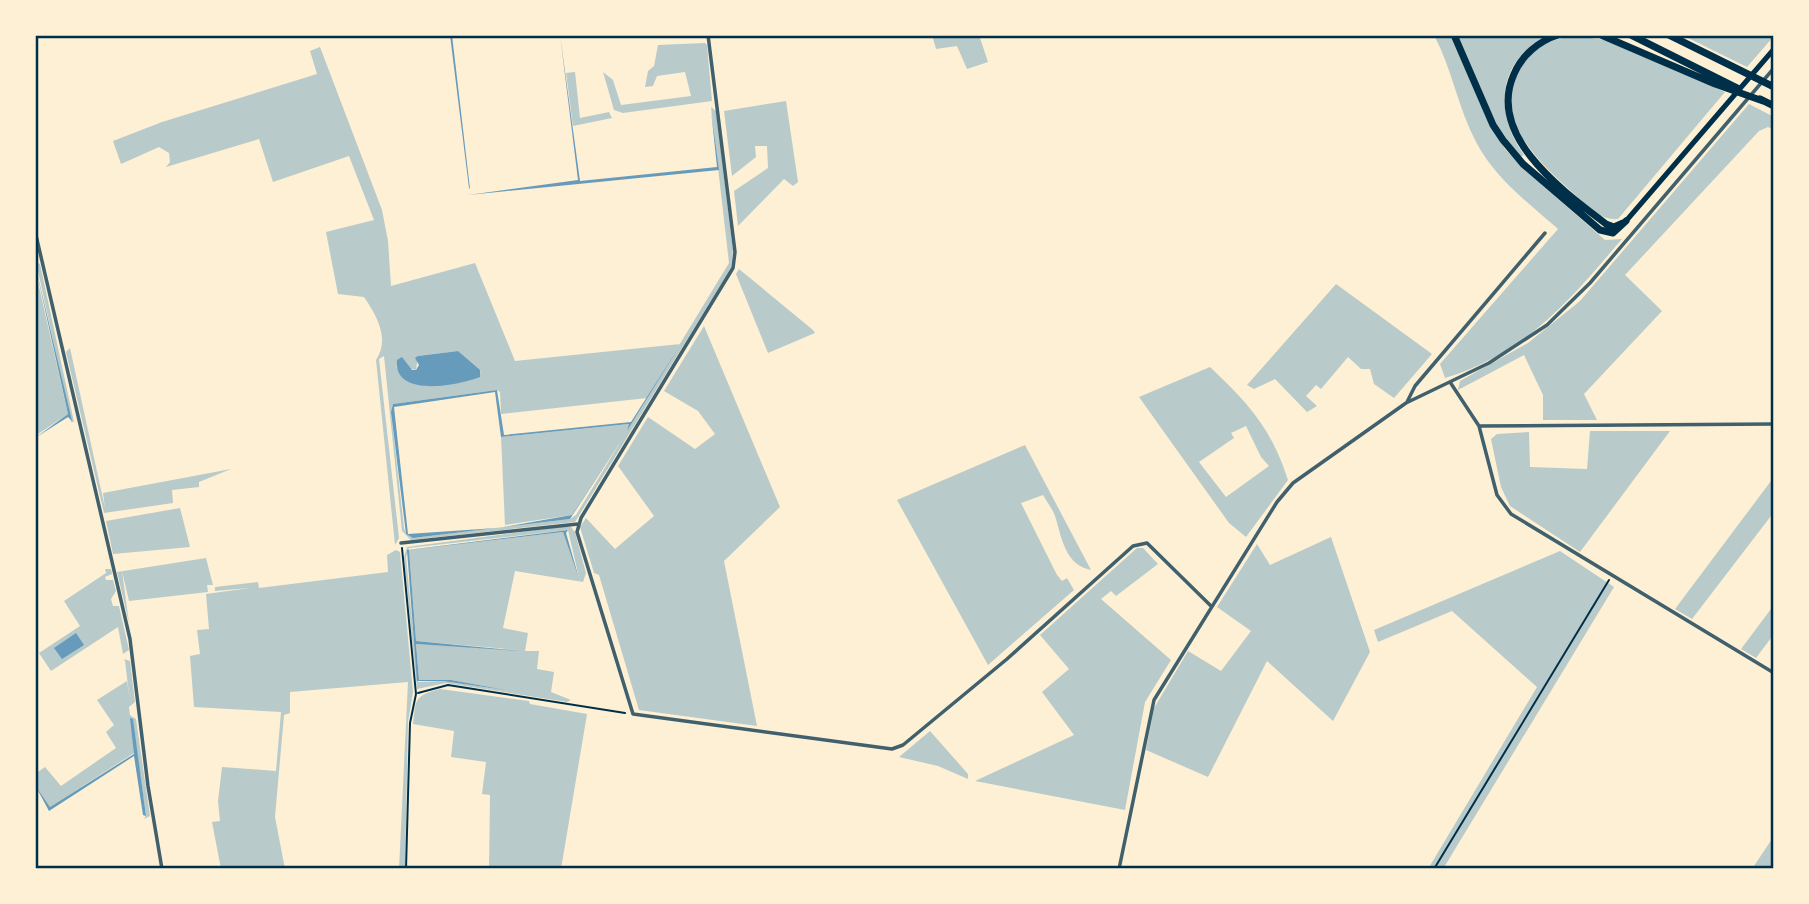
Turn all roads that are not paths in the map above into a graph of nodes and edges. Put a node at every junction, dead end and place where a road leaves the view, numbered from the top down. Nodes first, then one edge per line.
1 (708, 35) edge
2 (1454, 35) edge
3 (1558, 35) edge
4 (1601, 35) edge
5 (1631, 35) edge
6 (1669, 35) edge
7 (1774, 48) edge
8 (1773, 70) edge
9 (1774, 87) edge
10 (1763, 101) junction
11 (1774, 106) edge
12 (1626, 221) junction
13 (35, 231) edge
14 (1545, 233) dead end
15 (1450, 382) junction
16 (1406, 403) junction
17 (1774, 424) edge
18 (1479, 426) junction
19 (578, 524) junction
20 (401, 543) road end
21 (1211, 606) junction
22 (1774, 673) edge
23 (162, 869) edge
24 (1119, 869) edge

1 - 19 street
2 - 12 highway
3 - 12 highway
4 - 10 highway
5 - 10 highway
6 - 9 highway
7 - 12 main road
8 - 15 street
10 - 11 highway
13 - 23 street
14 - 16 street
15 - 16 street
15 - 18 street
16 - 21 street
17 - 18 street
18 - 22 street
19 - 20 street
19 - 21 street
21 - 24 street

